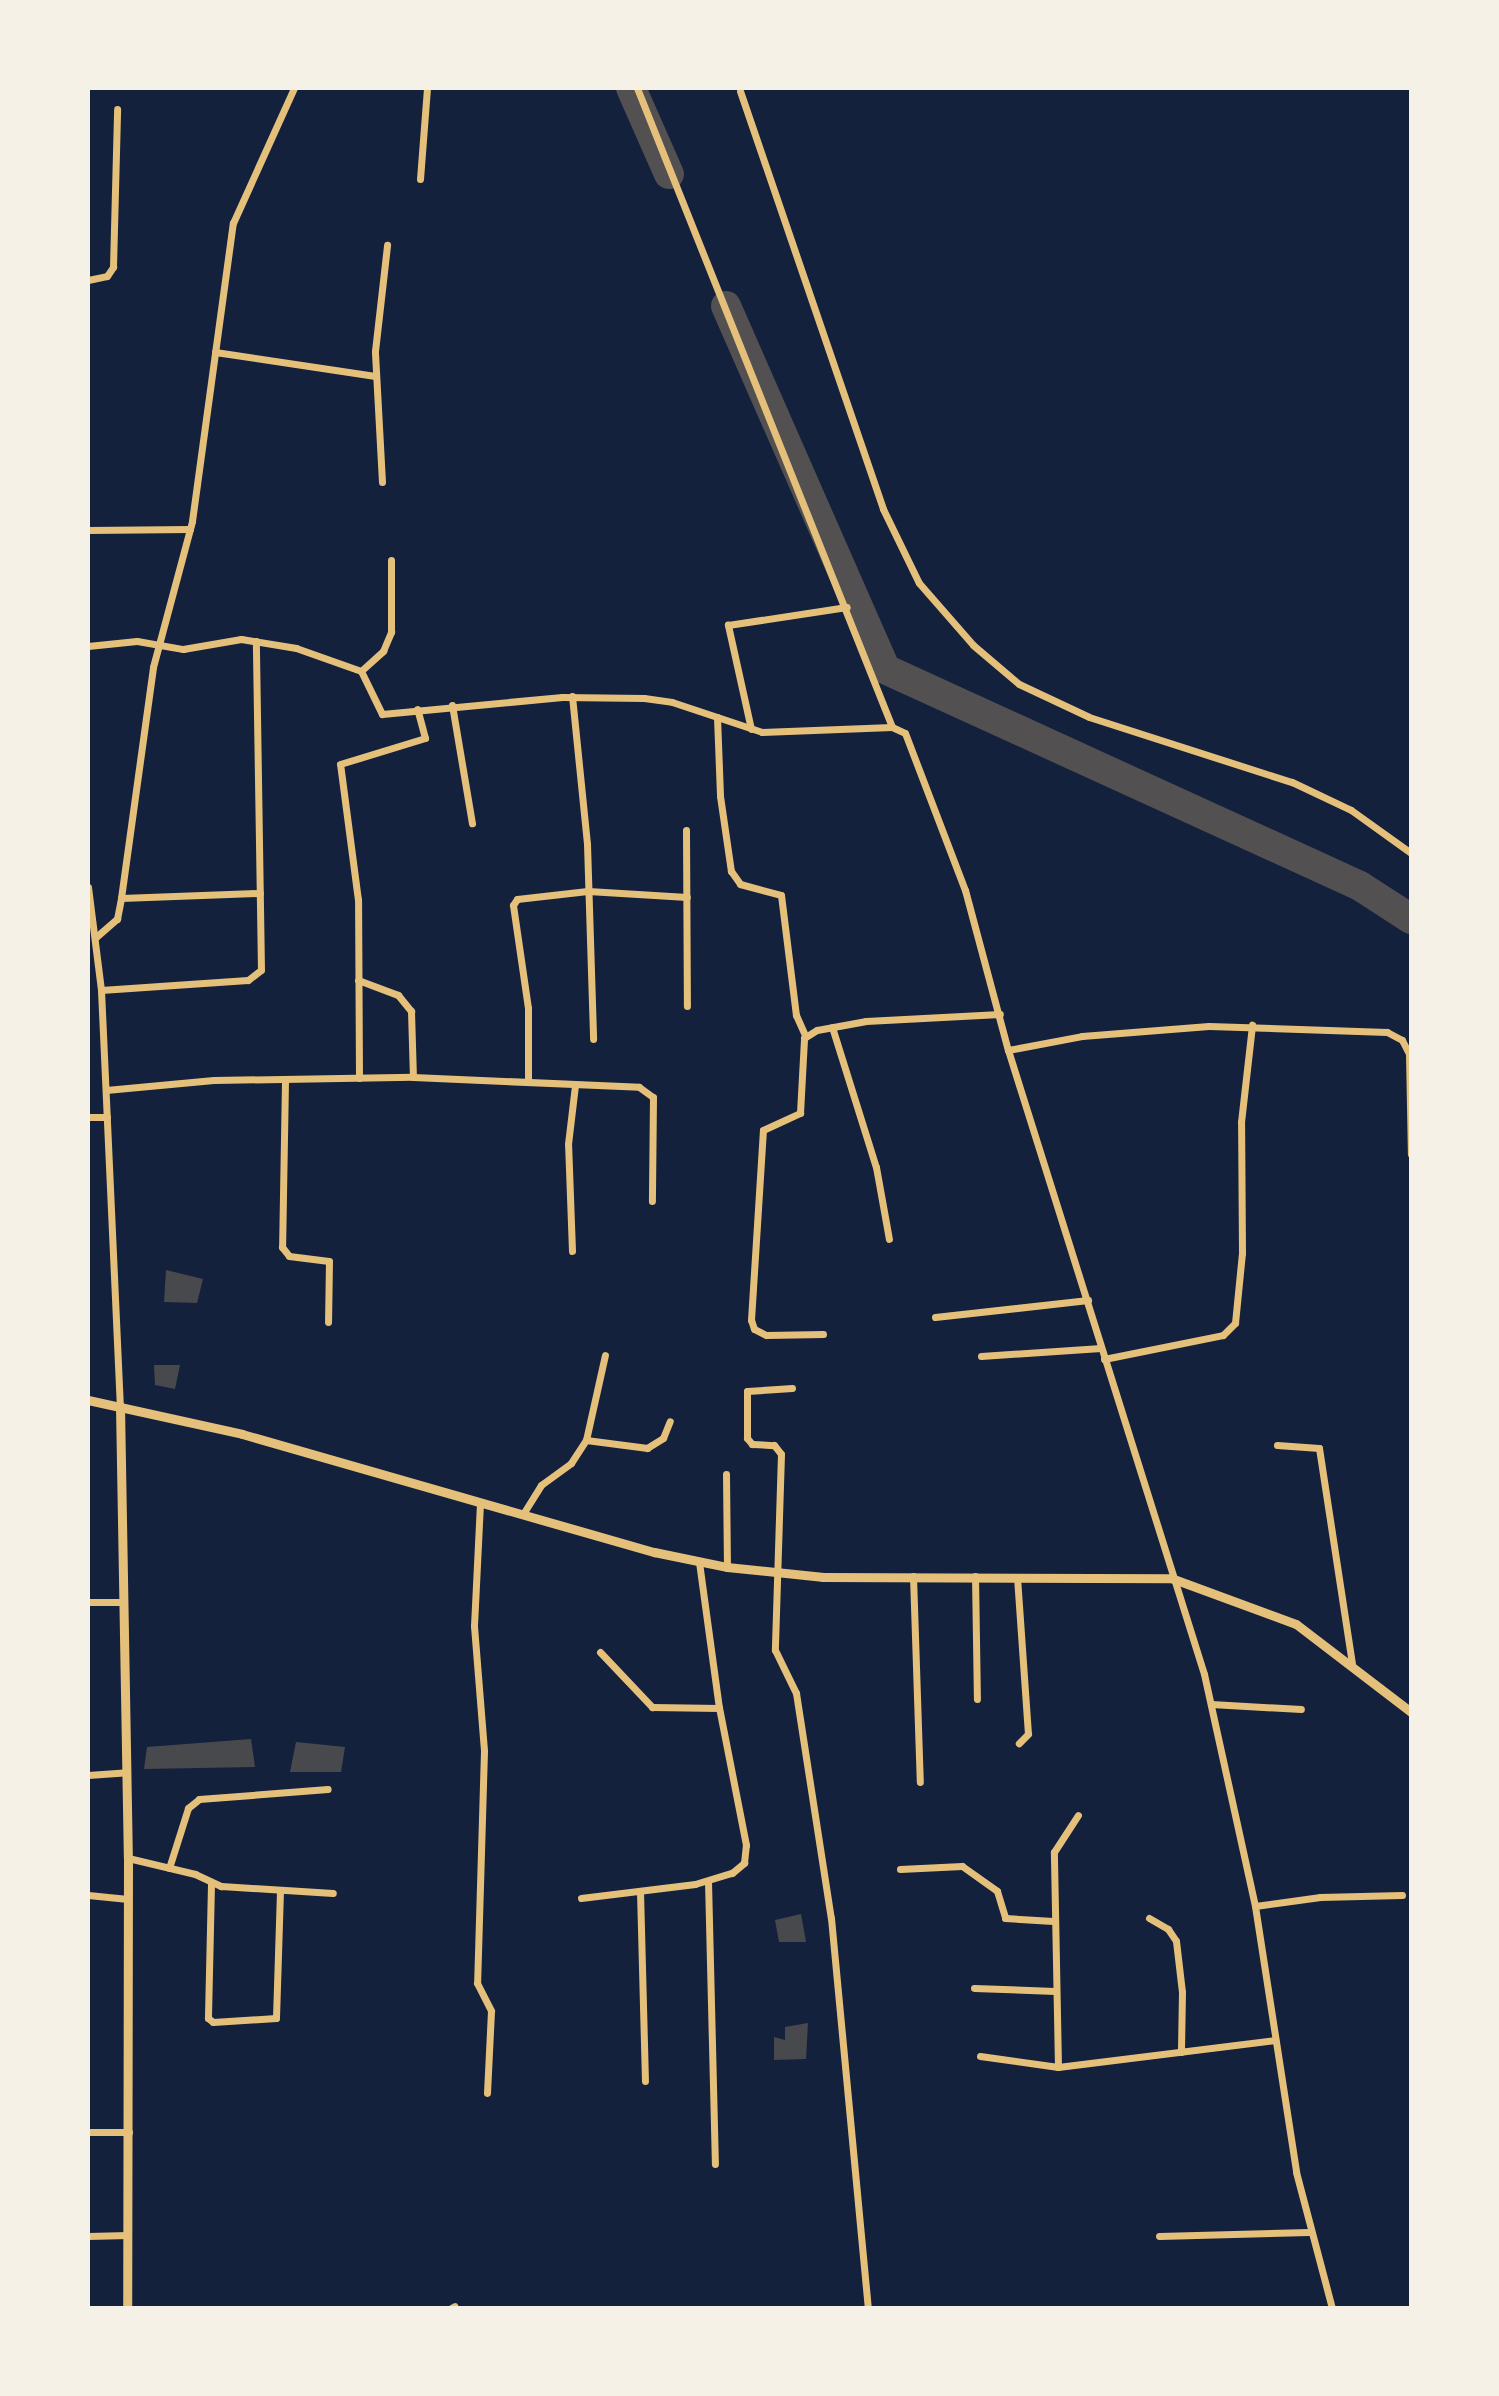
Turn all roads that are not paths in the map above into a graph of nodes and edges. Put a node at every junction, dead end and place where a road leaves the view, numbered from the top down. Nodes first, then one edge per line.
1 (294, 88) edge
2 (427, 88) edge
3 (637, 88) edge
4 (740, 91) dead end
5 (117, 109) dead end
6 (420, 179) dead end
7 (387, 245) dead end
8 (88, 280) edge
9 (215, 352) junction
10 (375, 376) junction
11 (382, 482) dead end
12 (190, 529) junction
13 (88, 530) edge
14 (391, 560) dead end
15 (847, 607) junction
16 (256, 641) junction
17 (158, 644) junction
18 (88, 646) edge
19 (361, 671) junction
20 (572, 696) junction
21 (452, 705) junction
22 (417, 709) junction
23 (717, 717) junction
24 (892, 727) junction
25 (751, 729) junction
26 (472, 823) dead end
27 (686, 830) dead end
28 (1411, 853) edge
29 (88, 887) edge
30 (588, 891) junction
31 (260, 893) junction
32 (687, 897) junction
33 (121, 898) junction
34 (96, 937) junction
35 (88, 957) edge
36 (98, 958) junction
37 (358, 980) junction
38 (101, 990) junction
39 (687, 1006) dead end
40 (1000, 1014) junction
41 (1252, 1025) junction
42 (832, 1027) junction
43 (805, 1035) junction
44 (593, 1039) dead end
45 (1008, 1050) junction
46 (413, 1077) junction
47 (359, 1078) junction
48 (528, 1080) junction
49 (285, 1081) junction
50 (575, 1085) junction
51 (106, 1090) junction
52 (88, 1117) edge
53 (107, 1117) junction
54 (1411, 1154) edge
55 (652, 1201) dead end
56 (889, 1239) dead end
57 (572, 1251) dead end
58 (1088, 1300) junction
59 (935, 1317) dead end
60 (328, 1322) dead end
61 (823, 1334) dead end
62 (1101, 1348) junction
63 (605, 1355) dead end
64 (981, 1356) dead end
65 (1104, 1359) junction
66 (792, 1388) dead end
67 (88, 1400) edge
68 (120, 1406) junction
69 (670, 1421) dead end
70 (586, 1440) junction
71 (1277, 1445) dead end
72 (726, 1474) dead end
73 (480, 1503) junction
74 (523, 1514) junction
75 (699, 1562) junction
76 (727, 1567) junction
77 (776, 1574) junction
78 (913, 1576) junction
79 (975, 1576) junction
80 (1017, 1577) junction
81 (1171, 1578) junction
82 (88, 1602) edge
83 (123, 1602) junction
84 (600, 1652) dead end
85 (1352, 1663) junction
86 (977, 1699) dead end
87 (1211, 1704) junction
88 (719, 1708) junction
89 (1301, 1709) dead end
90 (1411, 1712) edge
91 (1019, 1743) dead end
92 (127, 1772) junction
93 (88, 1775) edge
94 (920, 1782) dead end
95 (328, 1789) dead end
96 (1078, 1815) dead end
97 (128, 1858) junction
98 (169, 1868) junction
99 (900, 1869) dead end
100 (708, 1881) junction
101 (211, 1884) junction
102 (280, 1890) junction
103 (640, 1891) junction
104 (333, 1893) dead end
105 (88, 1895) edge
106 (1402, 1895) dead end
107 (581, 1898) dead end
108 (128, 1899) junction
109 (1255, 1906) junction
110 (1149, 1918) dead end
111 (1053, 1921) junction
112 (974, 1988) dead end
113 (1055, 1991) junction
114 (1275, 2040) junction
115 (1181, 2052) junction
116 (980, 2056) dead end
117 (1058, 2067) junction
118 (645, 2081) dead end
119 (487, 2093) dead end
120 (88, 2132) edge
121 (129, 2132) junction
122 (715, 2164) dead end
123 (1309, 2232) junction
124 (128, 2235) junction
125 (88, 2236) edge
126 (1159, 2236) dead end
127 (127, 2308) edge
128 (868, 2308) edge
129 (1332, 2308) edge

1 - 9 street
2 - 6 street
3 - 15 street
4 - 28 street
5 - 8 street
7 - 10 street
9 - 10 street
9 - 12 street
10 - 11 street
12 - 13 street
12 - 17 street
14 - 19 street
15 - 24 street
15 - 25 street
16 - 17 street
16 - 19 street
16 - 31 street
17 - 18 street
17 - 33 street
19 - 22 street
20 - 21 street
20 - 23 street
20 - 30 street
21 - 22 street
21 - 26 street
22 - 37 street
23 - 25 street
23 - 43 street
24 - 25 street
24 - 40 street
27 - 32 street
29 - 34 street
30 - 32 street
30 - 44 street
30 - 48 street
31 - 33 street
31 - 38 street
32 - 39 street
33 - 34 street
34 - 36 street
35 - 36 street
36 - 38 street
37 - 46 street
37 - 47 street
38 - 51 street
40 - 42 street
40 - 45 street
41 - 45 street
41 - 54 street
41 - 65 street
42 - 43 street
42 - 56 street
43 - 61 street
45 - 58 street
46 - 47 street
46 - 48 street
47 - 49 street
48 - 50 street
49 - 51 street
49 - 60 street
50 - 55 street
50 - 57 street
51 - 53 street
52 - 53 street
53 - 68 street
58 - 59 street
58 - 62 street
62 - 64 street
62 - 65 street
63 - 70 street
65 - 81 street
66 - 77 street
67 - 68 street
68 - 73 street
68 - 83 street
69 - 70 street
70 - 74 street
71 - 85 street
72 - 76 street
73 - 74 street
73 - 119 street
74 - 75 street
75 - 76 street
75 - 88 street
76 - 77 street
77 - 78 street
77 - 128 street
78 - 79 street
78 - 94 street
79 - 80 street
79 - 86 street
80 - 81 street
80 - 91 street
81 - 85 street
81 - 87 street
82 - 83 street
83 - 92 street
84 - 88 street
85 - 90 street
87 - 89 street
87 - 109 street
88 - 100 street
92 - 93 street
92 - 97 street
95 - 98 street
96 - 111 street
97 - 98 street
97 - 108 street
98 - 101 street
99 - 111 street
100 - 103 street
100 - 122 street
101 - 102 street
101 - 102 street
102 - 104 street
103 - 107 street
103 - 118 street
105 - 108 street
106 - 109 street
108 - 121 street
109 - 114 street
110 - 115 street
111 - 113 street
112 - 113 street
113 - 117 street
114 - 115 street
114 - 123 street
115 - 117 street
116 - 117 street
120 - 121 street
121 - 124 street
123 - 126 street
123 - 129 street
124 - 125 street
124 - 127 street

